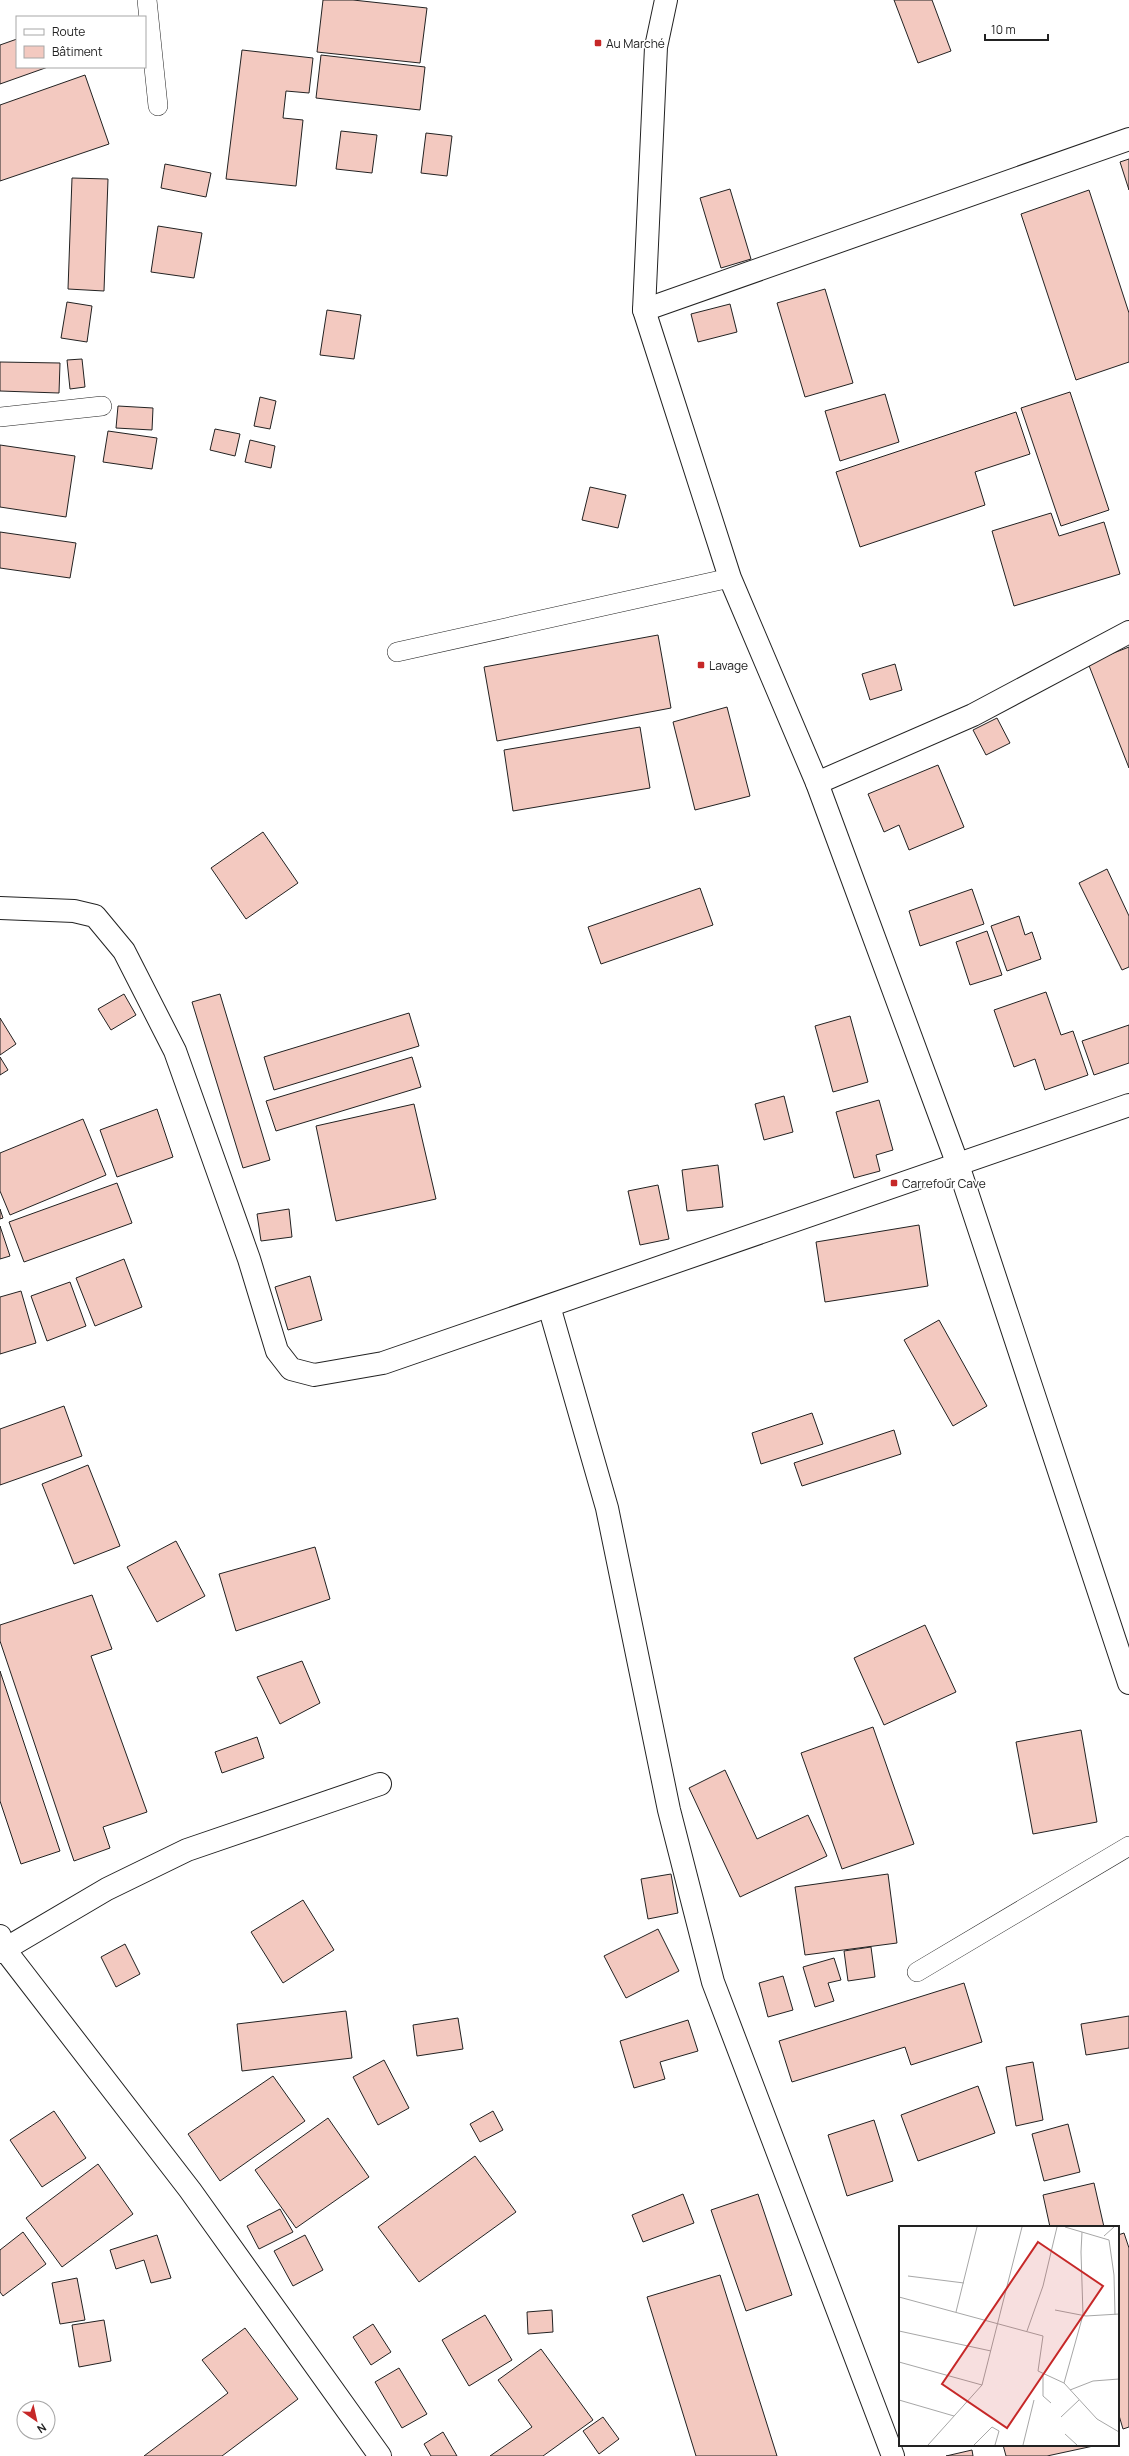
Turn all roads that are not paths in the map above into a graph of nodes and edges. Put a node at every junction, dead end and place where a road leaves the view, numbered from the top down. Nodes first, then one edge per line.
1 (146, 0) edge
2 (666, 0) edge
3 (158, 106) dead end
4 (1129, 139) edge
5 (644, 310) junction
6 (102, 406) dead end
7 (0, 417) edge
8 (730, 578) junction
9 (1129, 632) edge
10 (397, 652) dead end
11 (817, 783) junction
12 (0, 908) edge
13 (1129, 1105) edge
14 (958, 1165) junction
15 (549, 1306) junction
16 (1129, 1683) edge
17 (380, 1784) dead end
18 (1129, 1846) edge
19 (2, 1946) edge
20 (917, 1972) dead end
21 (380, 2456) edge
22 (892, 2456) edge

1 - 3 lane
2 - 5 street
4 - 5 street
5 - 8 street
6 - 7 lane
8 - 10 lane
8 - 11 street
9 - 11 street
11 - 14 street
12 - 15 street
13 - 14 street
14 - 15 street
14 - 16 street
15 - 22 street
17 - 19 street
18 - 20 lane
19 - 21 street

